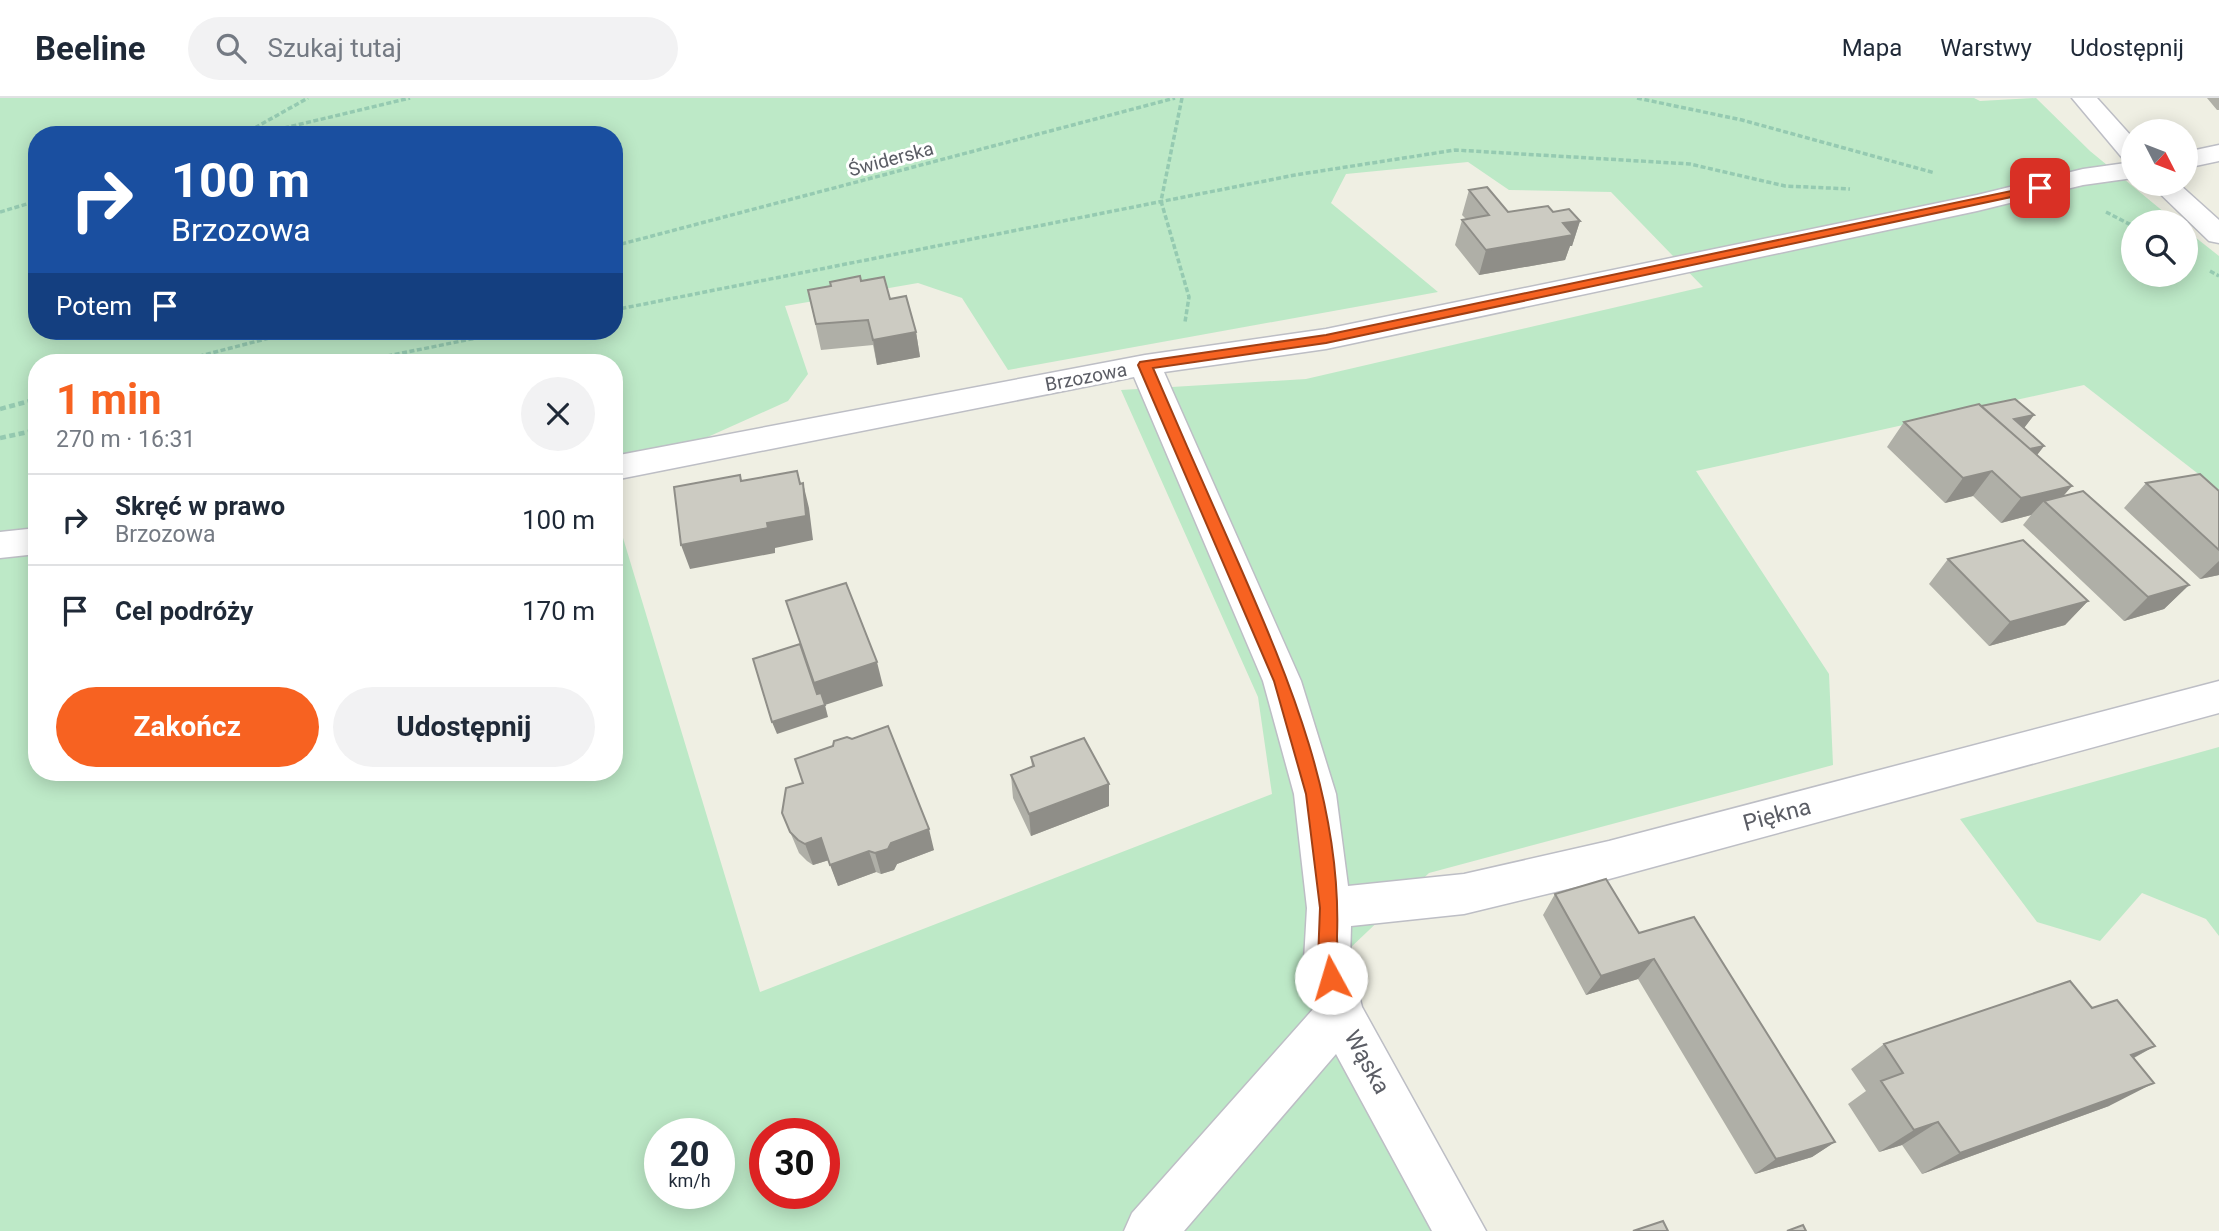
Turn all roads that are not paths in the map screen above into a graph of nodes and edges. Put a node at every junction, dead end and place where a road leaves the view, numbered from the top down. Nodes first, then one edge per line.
1 (2084, 98) edge
2 (2121, 140) edge
3 (2219, 153) edge
4 (2198, 157) edge
5 (2121, 172) edge
6 (2176, 196) edge
7 (2219, 236) edge
8 (1162, 363) junction
9 (623, 466) edge
10 (28, 542) edge
11 (0, 545) edge
12 (2219, 697) edge
13 (1329, 908) junction
14 (1340, 1014) junction
15 (1150, 1231) edge
16 (1460, 1231) edge

1 - 2 street
3 - 4 street
5 - 8 street, Brzozowa
6 - 7 street
8 - 9 street, Brzozowa
8 - 13 street, Wąska
10 - 11 street
12 - 13 street, Piękna
13 - 14 street, Wąska
14 - 15 street
14 - 16 street, Wąska

